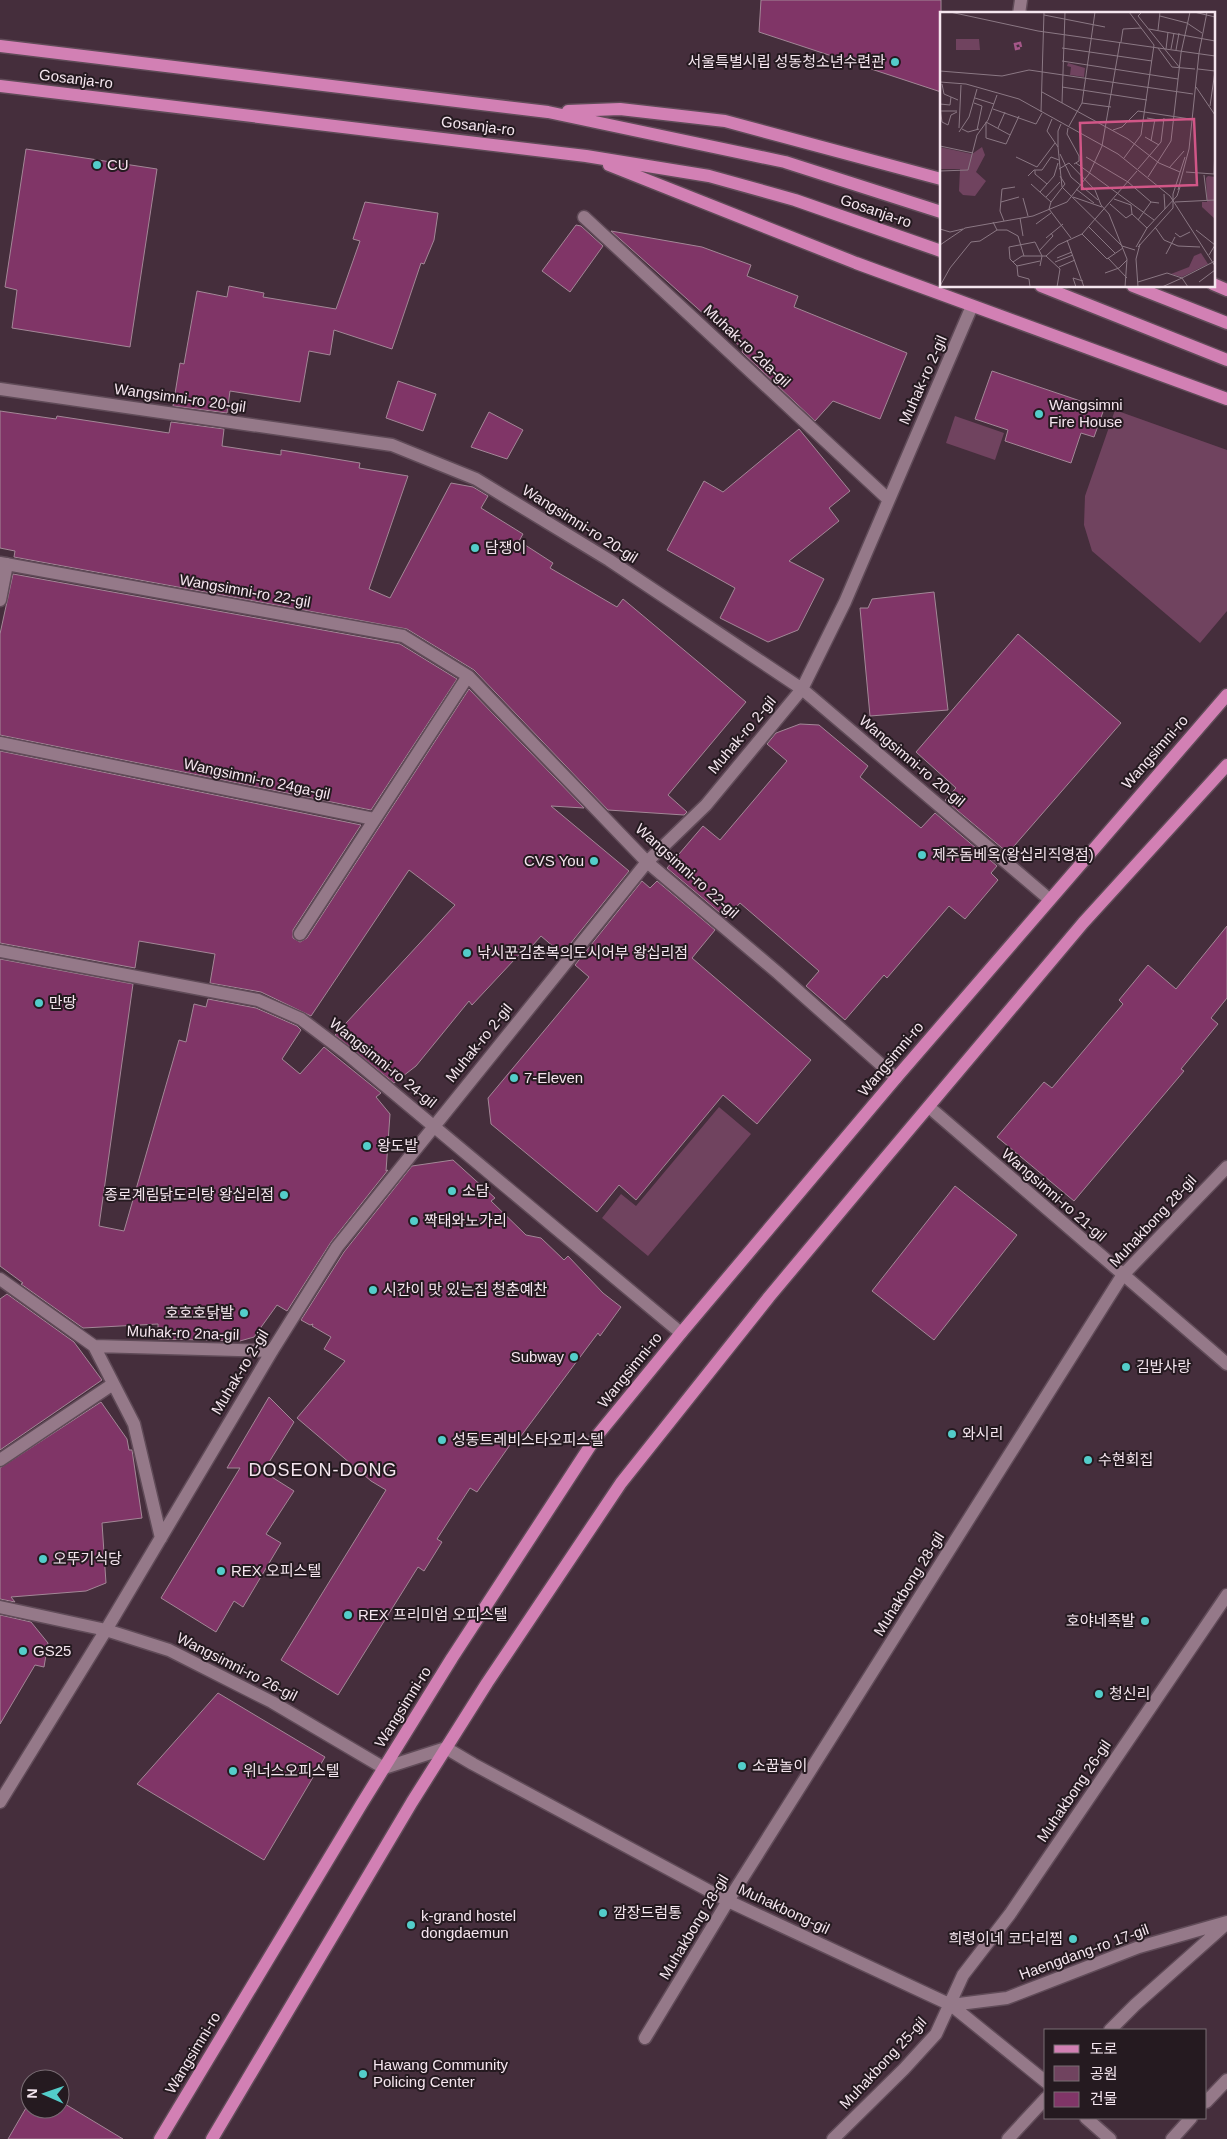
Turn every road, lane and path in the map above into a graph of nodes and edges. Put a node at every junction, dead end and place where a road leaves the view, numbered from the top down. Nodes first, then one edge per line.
1 (0, 46) edge
2 (0, 86) edge
3 (548, 112) junction
4 (586, 156) junction
5 (940, 179) edge
6 (940, 212) edge
7 (584, 217) dead end
8 (940, 251) edge
9 (1214, 284) edge
10 (1046, 288) edge
11 (1138, 288) edge
12 (1227, 290) edge
13 (972, 306) junction
14 (1227, 323) edge
15 (1227, 360) edge
16 (0, 389) edge
17 (1227, 398) edge
18 (888, 499) junction
19 (3, 564) edge
20 (0, 600) edge
21 (468, 676) junction
22 (802, 689) junction
23 (1227, 695) edge
24 (0, 743) edge
25 (1227, 765) edge
26 (374, 819) junction
27 (647, 862) junction
28 (1049, 899) junction
29 (300, 934) dead end
30 (0, 951) edge
31 (896, 1078) junction
32 (929, 1107) junction
33 (434, 1126) junction
34 (1227, 1167) edge
35 (1122, 1276) junction
36 (0, 1279) edge
37 (681, 1333) junction
38 (94, 1346) junction
39 (272, 1351) junction
40 (1227, 1364) edge
41 (113, 1384) junction
42 (0, 1460) edge
43 (161, 1538) junction
44 (1227, 1595) edge
45 (0, 1607) edge
46 (106, 1630) junction
47 (446, 1748) junction
48 (384, 1768) junction
49 (0, 1802) edge
50 (728, 1901) junction
51 (1227, 1923) edge
52 (950, 2005) junction
53 (1111, 2029) edge
54 (645, 2038) dead end
55 (1044, 2080) edge
56 (1227, 2080) edge
57 (1044, 2100) edge
58 (1207, 2101) edge
59 (1087, 2119) edge
60 (1190, 2119) edge
61 (160, 2139) edge
62 (212, 2139) edge
63 (833, 2139) edge
64 (1008, 2139) edge
65 (1110, 2139) edge
66 (1172, 2139) edge

1 - 3 main road, Gosanja-ro
2 - 4 main road, Gosanja-ro
3 - 5 main road
3 - 6 main road, Gosanja-ro
4 - 8 main road, Gosanja-ro
4 - 13 main road
7 - 18 street, Muhak-ro 2da-gil
9 - 12 main road
10 - 15 main road
11 - 14 main road
13 - 17 main road
13 - 18 street, Muhak-ro 2-gil
16 - 22 street, Wangsimni-ro 20-gil
18 - 22 street, Muhak-ro 2-gil
19 - 20 street, Wangsimni-ro 22-gil
19 - 21 street, Wangsimni-ro 22-gil
21 - 26 street
21 - 27 street, Wangsimni-ro 22-gil
22 - 27 street, Muhak-ro 2-gil
22 - 28 street, Wangsimni-ro 20-gil
23 - 28 main road, Wangsimni-ro
24 - 26 street, Wangsimni-ro 24ga-gil
25 - 32 main road
26 - 29 street
27 - 31 street, Wangsimni-ro 22-gil
27 - 33 street, Muhak-ro 2-gil
28 - 31 main road, Wangsimni-ro
30 - 33 street, Wangsimni-ro 24-gil
31 - 37 main road, Wangsimni-ro
32 - 35 street, Wangsimni-ro 21-gil
32 - 47 main road
33 - 37 street, Wangsimni-ro 24-gil
33 - 39 street, Muhak-ro 2-gil
34 - 35 street, Muhakbong 28-gil
35 - 40 street, Wangsimni-ro 21-gil
35 - 50 street, Muhakbong 28-gil
36 - 38 street
37 - 48 main road, Wangsimni-ro
38 - 39 street, Muhak-ro 2na-gil
38 - 41 street
39 - 43 street, Muhak-ro 2-gil
41 - 42 street
41 - 43 street
43 - 46 street, Muhak-ro 2-gil
44 - 52 street, Muhakbong 26-gil
45 - 46 street, Wangsimni-ro 26-gil
46 - 48 street, Wangsimni-ro 26-gil
46 - 49 street, Muhak-ro 2-gil
47 - 48 street
47 - 50 street, Muhakbong-gil
47 - 62 main road
48 - 61 main road, Wangsimni-ro
50 - 52 street, Muhakbong-gil
50 - 54 street, Muhakbong 28-gil
51 - 52 street, Haengdang-ro 17-gil
51 - 53 street, Haengdang-ro 17-gil
52 - 55 street, Muhakbong-gil
52 - 63 street, Muhakbong 25-gil
56 - 58 street
57 - 64 street
59 - 65 street
60 - 66 street

